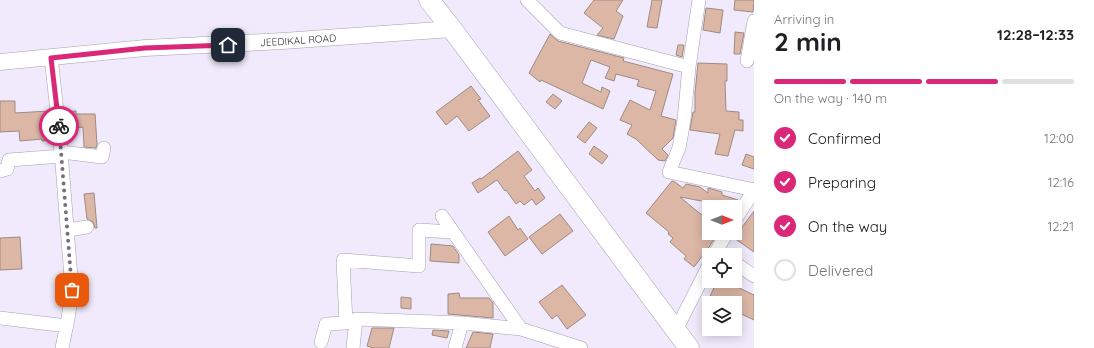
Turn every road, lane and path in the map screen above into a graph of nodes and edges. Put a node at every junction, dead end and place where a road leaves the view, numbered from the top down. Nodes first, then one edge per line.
1 (429, 0) edge
2 (527, 0) edge
3 (699, 0) edge
4 (754, 21) edge
5 (452, 28) junction
6 (51, 58) junction
7 (747, 61) dead end
8 (0, 62) edge
9 (689, 68) junction
10 (104, 148) dead end
11 (62, 154) junction
12 (0, 171) edge
13 (754, 190) edge
14 (742, 209) edge
15 (442, 216) dead end
16 (87, 227) dead end
17 (68, 230) junction
18 (452, 232) junction
19 (742, 268) edge
20 (754, 276) edge
21 (702, 279) edge
22 (0, 318) edge
23 (462, 323) junction
24 (67, 326) junction
25 (521, 329) junction
26 (676, 330) junction
27 (321, 342) dead end
28 (545, 343) edge
29 (62, 348) edge
30 (353, 348) edge
31 (455, 348) edge
32 (581, 348) edge
33 (690, 348) edge

1 - 5 main road
2 - 9 street
3 - 9 street
4 - 7 street
5 - 6 street, JEEDIKAL ROAD
5 - 26 main road
6 - 8 street, JEEDIKAL ROAD
6 - 11 street
9 - 13 street
10 - 11 street
11 - 12 street
11 - 17 street
13 - 14 street
15 - 18 street
16 - 17 street
17 - 24 street
18 - 25 street
18 - 27 street
19 - 20 street
21 - 26 street
22 - 24 street
23 - 25 street
23 - 30 street
23 - 31 street
24 - 29 street
25 - 28 street
26 - 33 main road
28 - 32 street

